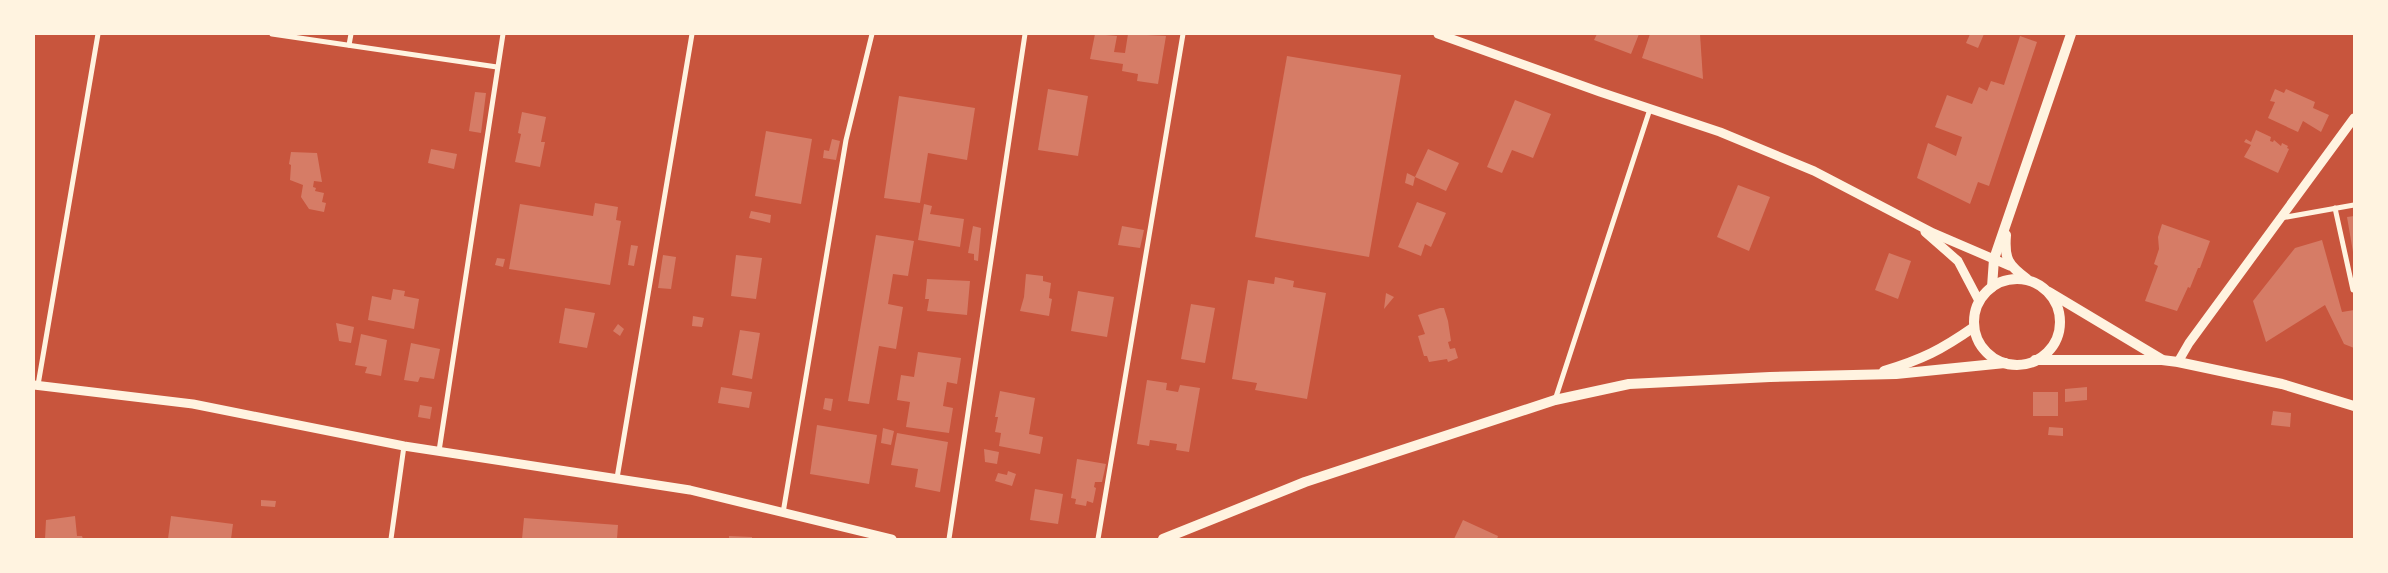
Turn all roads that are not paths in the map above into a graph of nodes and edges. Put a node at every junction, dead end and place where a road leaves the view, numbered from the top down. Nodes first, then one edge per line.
1 (98, 34) edge
2 (272, 34) edge
3 (351, 34) edge
4 (503, 34) edge
5 (692, 34) edge
6 (872, 34) edge
7 (1025, 34) edge
8 (1184, 34) edge
9 (1438, 34) edge
10 (2071, 34) edge
11 (349, 45) junction
12 (497, 67) junction
13 (1650, 109) junction
14 (2354, 118) edge
15 (2354, 205) edge
16 (2335, 208) junction
17 (2279, 218) junction
18 (1915, 224) junction
19 (2007, 224) junction
20 (1994, 259) junction
21 (2010, 266) junction
22 (2028, 280) junction
23 (1992, 286) junction
24 (2045, 290) junction
25 (2354, 290) edge
26 (1979, 301) junction
27 (1974, 327) junction
28 (2035, 360) junction
29 (2162, 360) junction
30 (2178, 362) junction
31 (2005, 363) junction
32 (1870, 375) junction
33 (36, 385) edge
34 (1555, 400) junction
35 (2354, 406) edge
36 (404, 446) junction
37 (439, 451) junction
38 (617, 478) junction
39 (783, 513) junction
40 (392, 539) edge
41 (892, 539) edge
42 (949, 539) edge
43 (1098, 539) edge
44 (1163, 539) edge

1 - 33 street
2 - 11 street
3 - 11 street
4 - 12 street
5 - 38 street
6 - 39 street
7 - 42 street
8 - 43 street
9 - 13 street
10 - 19 main road
11 - 12 street
12 - 37 street
13 - 18 street
13 - 34 street
14 - 17 street
15 - 16 street
16 - 17 street
16 - 25 street
17 - 30 street
18 - 20 street
18 - 26 street
19 - 20 main road
19 - 21 main road
20 - 21 street
20 - 23 main road
21 - 22 main road
22 - 23 main road
22 - 24 main road
23 - 26 main road
24 - 28 main road
24 - 29 main road
26 - 27 main road
27 - 31 main road
27 - 32 main road
28 - 29 main road
28 - 31 main road
29 - 30 main road
30 - 35 main road
31 - 32 main road
32 - 34 main road
33 - 36 street
34 - 44 main road
36 - 37 street
36 - 40 street
37 - 38 street
38 - 39 street
39 - 41 street

